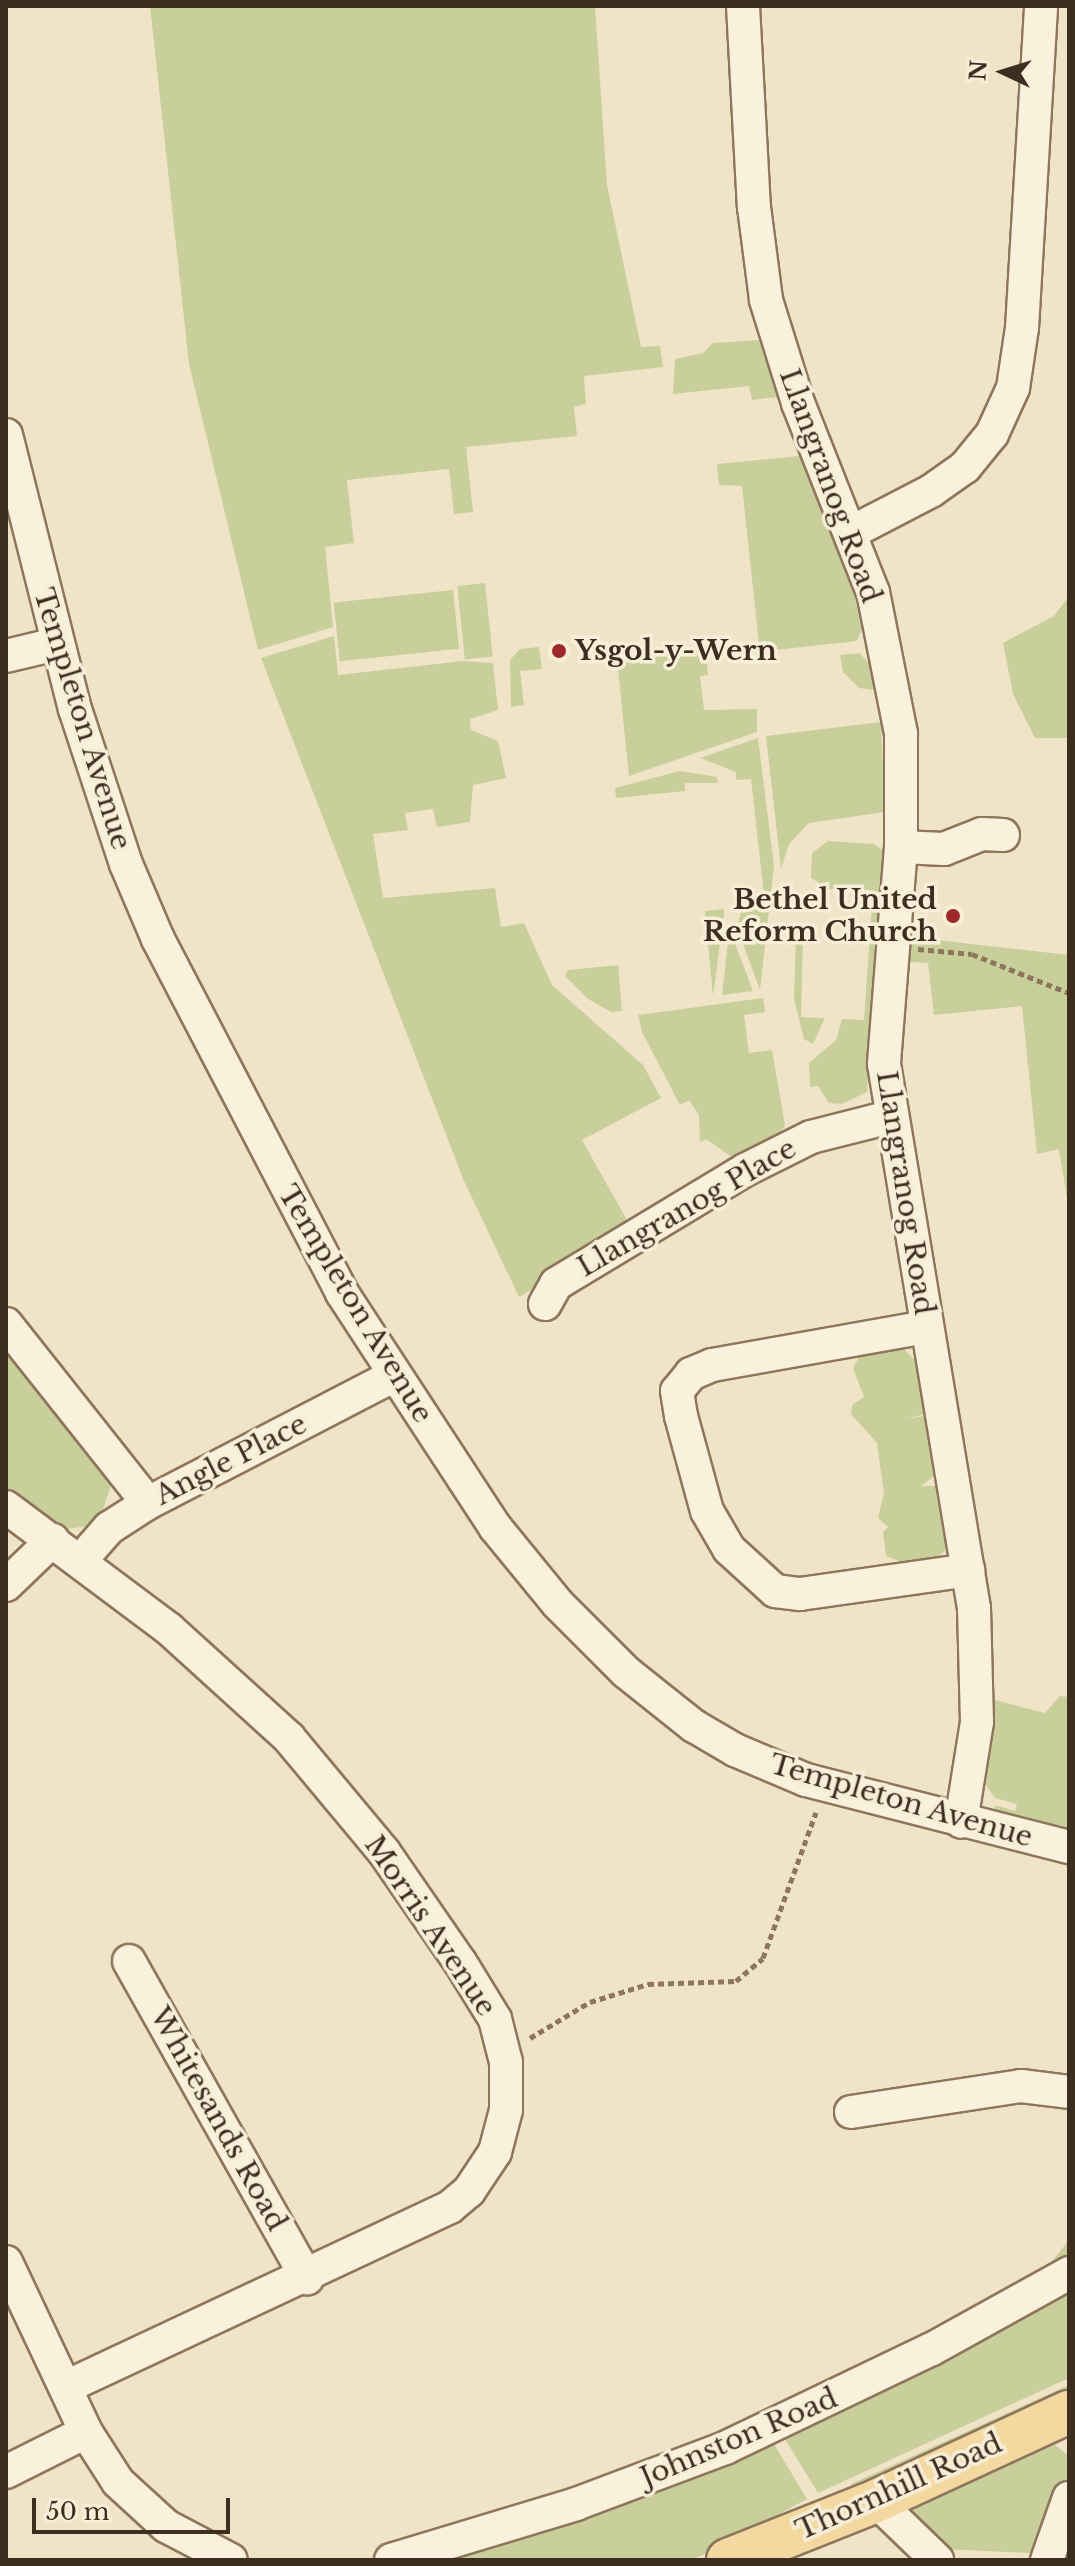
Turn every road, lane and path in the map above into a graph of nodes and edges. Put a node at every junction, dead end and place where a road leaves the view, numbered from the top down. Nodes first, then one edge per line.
1 (743, 6) edge
2 (1041, 6) edge
3 (6, 435) edge
4 (850, 533) junction
5 (56, 644) junction
6 (6, 656) edge
7 (1003, 835) dead end
8 (901, 847) junction
9 (909, 948) dead end
10 (1069, 993) edge
11 (890, 1117) junction
12 (545, 1304) dead end
13 (6, 1324) edge
14 (926, 1327) junction
15 (393, 1376) junction
16 (148, 1503) junction
17 (6, 1507) edge
18 (53, 1540) junction
19 (81, 1560) junction
20 (968, 1570) junction
21 (6, 1585) edge
22 (816, 1812) dead end
23 (961, 1822) junction
24 (1069, 1847) edge
25 (129, 1961) dead end
26 (517, 2045) dead end
27 (1069, 2092) edge
28 (851, 2112) dead end
29 (6, 2262) edge
30 (1069, 2273) edge
31 (307, 2278) junction
32 (66, 2387) junction
33 (1069, 2412) edge
34 (86, 2432) junction
35 (6, 2472) edge
36 (1069, 2498) edge
37 (876, 2501) junction
38 (231, 2560) edge
39 (391, 2560) edge
40 (728, 2560) edge
41 (937, 2560) edge
42 (1047, 2560) edge

1 - 4 street, Llangranog Road
2 - 4 street
3 - 5 street, Templeton Avenue
4 - 8 street, Llangranog Road
5 - 6 street
5 - 15 street, Templeton Avenue
7 - 8 street
8 - 11 street, Llangranog Road
9 - 10 path
11 - 12 street, Llangranog Place
11 - 14 street, Llangranog Road
13 - 16 street
14 - 20 street, Llangranog Road
14 - 20 street
15 - 16 street, Angle Place
15 - 23 street, Templeton Avenue
16 - 19 street, Angle Place
17 - 18 street, Morris Avenue
18 - 19 street, Morris Avenue
18 - 21 street
19 - 31 street, Morris Avenue
20 - 23 street, Llangranog Road
22 - 26 path
23 - 24 street, Templeton Avenue
25 - 31 street, Whitesands Road
27 - 28 street
29 - 32 street
30 - 39 street, Johnston Road
31 - 32 street, Morris Avenue
32 - 34 street
33 - 37 main road, Thornhill Road
34 - 35 street
34 - 38 street
36 - 42 street
37 - 40 main road, Thornhill Road
37 - 41 street

